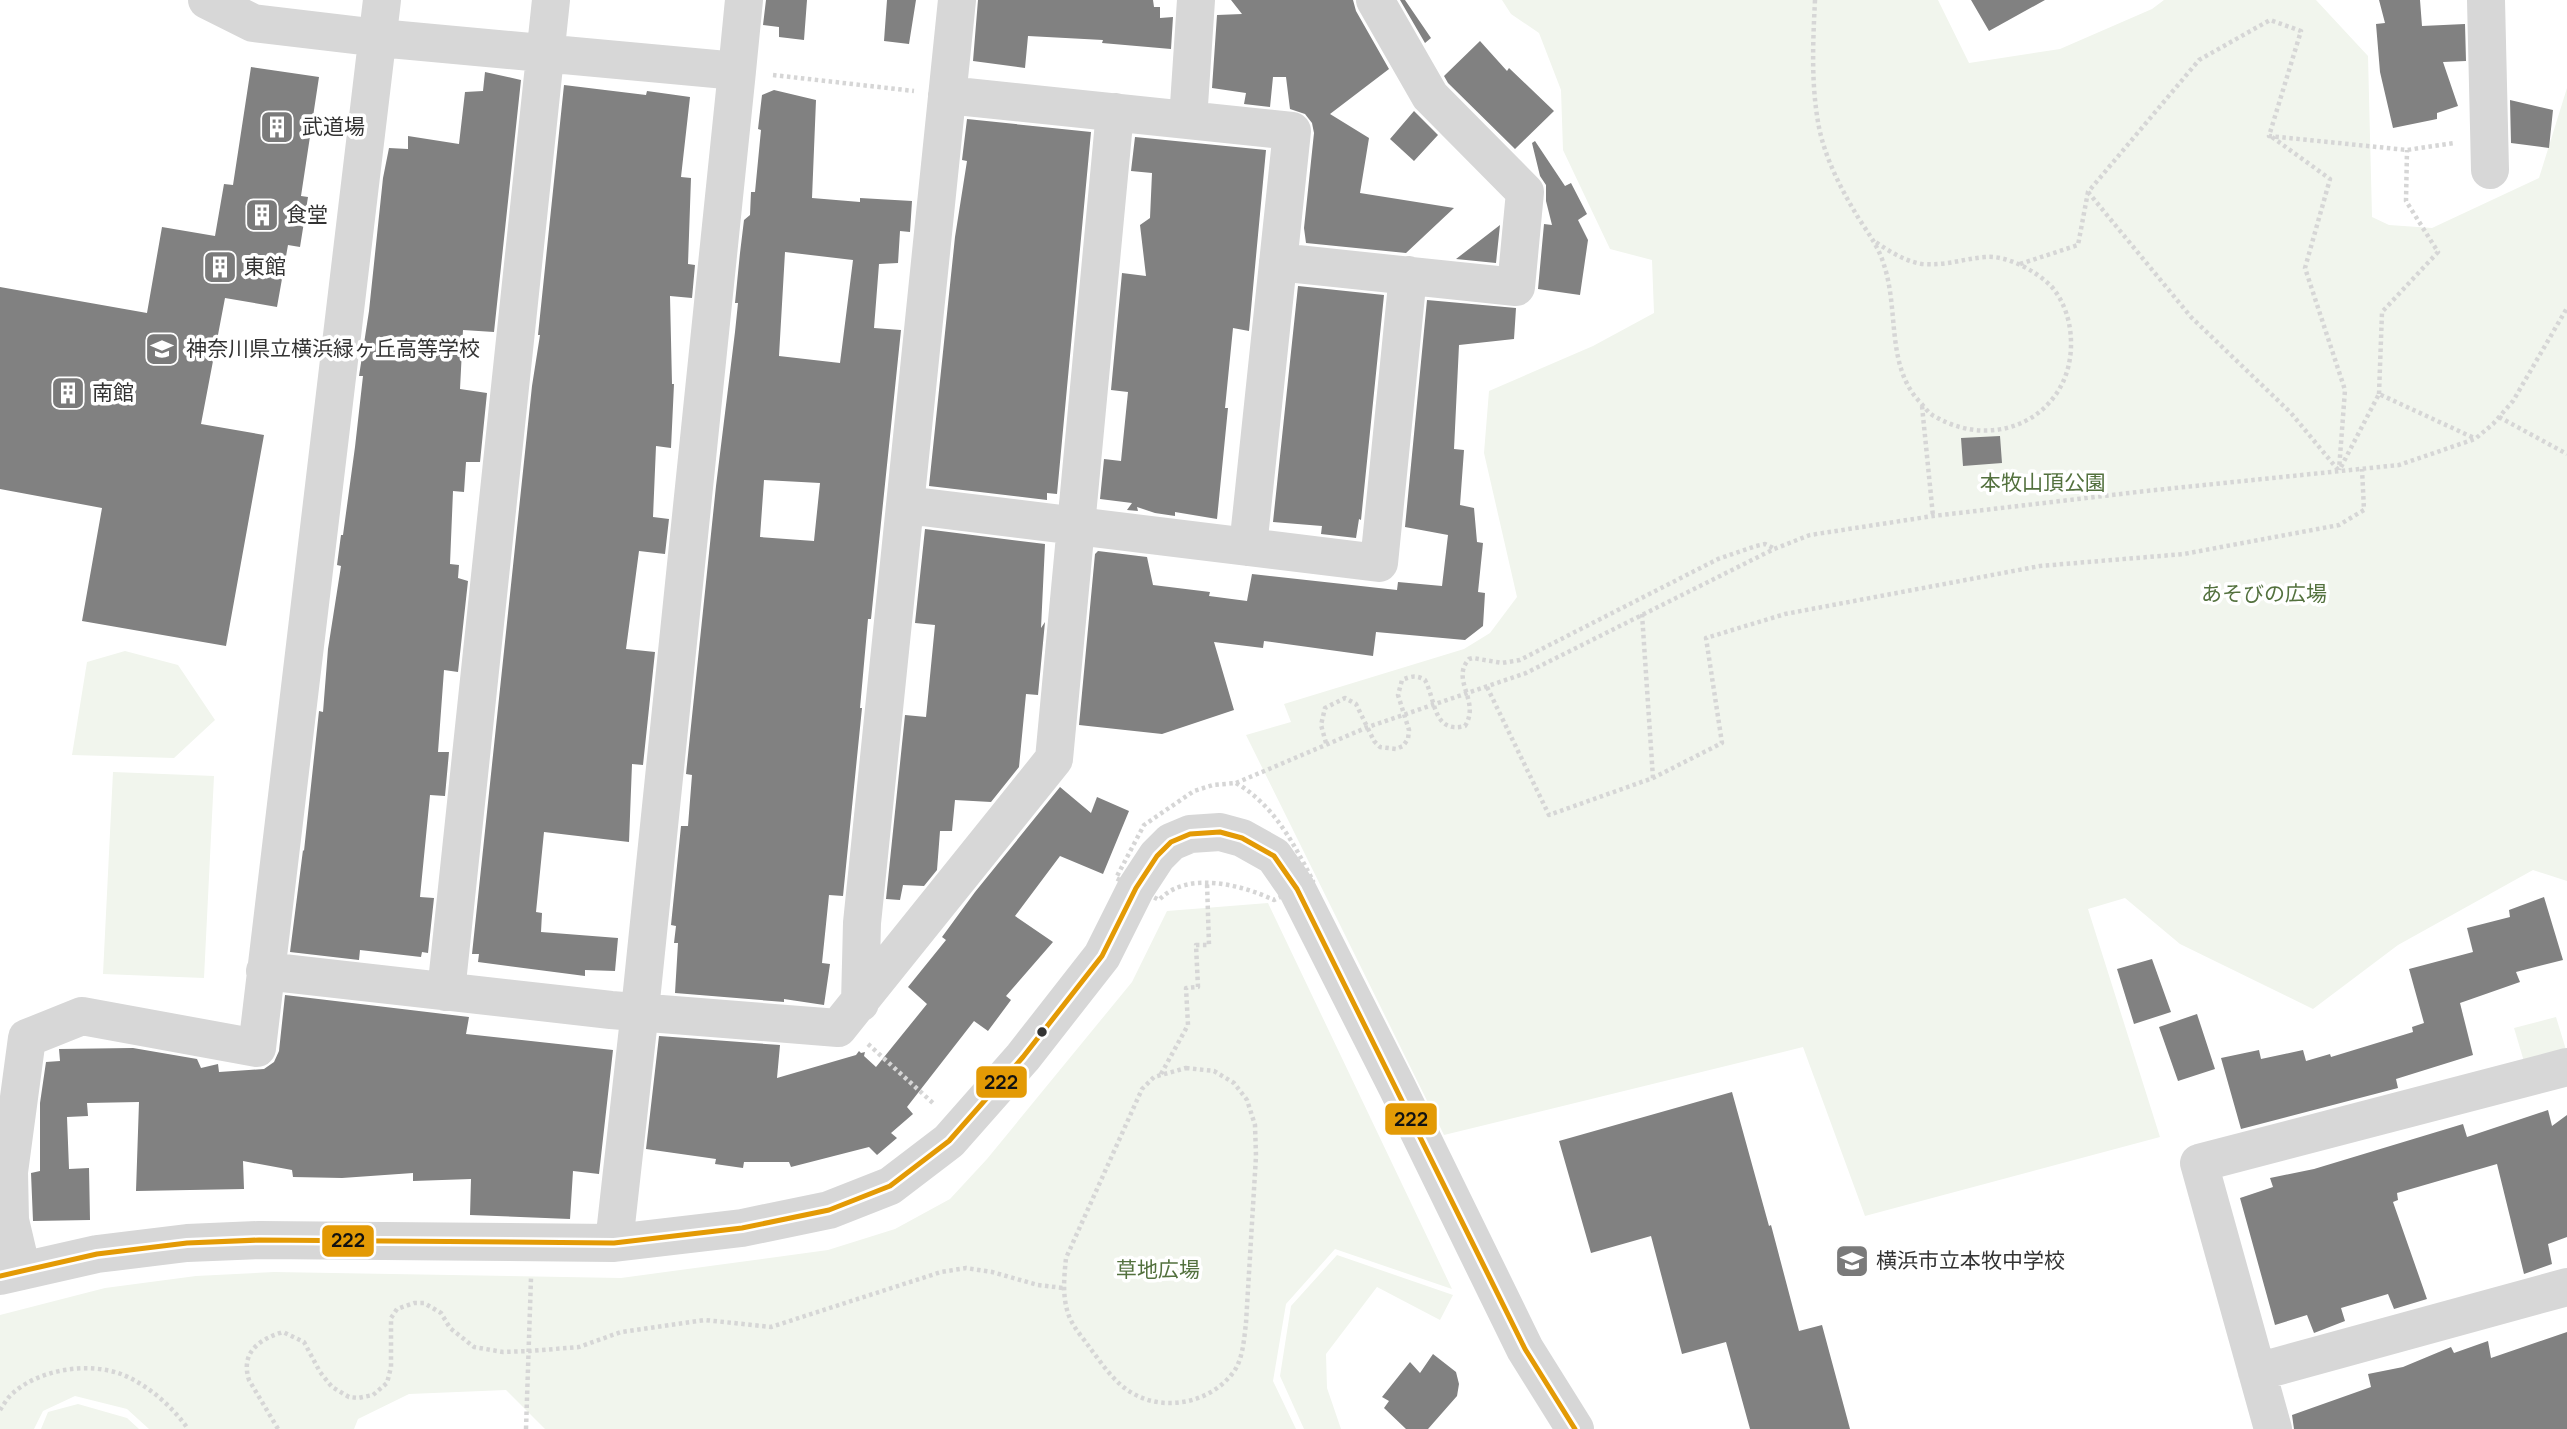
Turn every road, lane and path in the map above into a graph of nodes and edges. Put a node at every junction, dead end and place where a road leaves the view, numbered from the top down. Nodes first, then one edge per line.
1 (207, 0) edge
2 (383, 0) edge
3 (551, 0) edge
4 (744, 0) edge
5 (957, 0) edge
6 (1196, 0) edge
7 (1375, 0) edge
8 (1815, 0) edge
9 (2486, 0) edge
10 (379, 38) junction
11 (545, 54) junction
12 (737, 71) junction
13 (947, 94) junction
14 (1115, 112) junction
15 (1188, 120) junction
16 (2270, 136) junction
17 (2407, 150) junction
18 (2490, 155) joint
19 (2088, 192) junction
20 (1874, 241) junction
21 (1278, 262) junction
22 (2019, 264) junction
23 (1408, 275) junction
24 (2567, 308) edge
25 (2379, 394) junction
26 (1921, 404) junction
27 (2499, 417) junction
28 (2475, 439) junction
29 (2567, 454) edge
30 (2362, 469) junction
31 (2339, 471) junction
32 (906, 505) junction
33 (1933, 516) junction
34 (1076, 526) junction
35 (1248, 547) junction
36 (1774, 549) junction
37 (1642, 614) junction
38 (1487, 687) junction
39 (1467, 693) junction
40 (1434, 703) junction
41 (1403, 715) junction
42 (1368, 727) junction
43 (1326, 743) junction
44 (1653, 778) junction
45 (1236, 783) dead end
46 (1207, 883) junction
47 (1160, 900) dead end
48 (1274, 900) dead end
49 (265, 971) junction
50 (446, 992) junction
51 (640, 1010) junction
52 (852, 1012) junction
53 (2567, 1067) edge
54 (1160, 1075) junction
55 (961, 1129) junction
56 (529, 1242) junction
57 (614, 1243) junction
58 (11, 1273) edge
59 (2567, 1287) edge
60 (1063, 1288) junction
61 (530, 1351) junction
62 (2257, 1372) junction
63 (0, 1410) edge
64 (188, 1429) edge
65 (278, 1429) edge
66 (526, 1429) edge
67 (1574, 1429) edge
68 (2273, 1429) edge

1 - 10 street
2 - 10 street
3 - 11 street
4 - 12 street
5 - 13 street
6 - 15 street
7 - 23 street
8 - 20 path
9 - 18 street
10 - 11 street
10 - 49 street
11 - 12 street
11 - 50 street
12 - 13 path
12 - 51 street
13 - 14 street
13 - 32 street
14 - 15 street
14 - 34 street
15 - 21 street
16 - 17 path
16 - 19 path
16 - 31 path
17 - 18 path
17 - 25 path
19 - 22 path
19 - 31 path
20 - 22 path
20 - 26 path
21 - 23 street
21 - 35 street
22 - 26 path
23 - 35 street
24 - 27 path
25 - 28 path
25 - 31 path
26 - 33 path
27 - 28 path
27 - 29 path
28 - 30 path
30 - 31 path
30 - 44 path
31 - 33 path
32 - 34 street
32 - 52 street
33 - 36 path
34 - 35 street
34 - 52 street
36 - 37 path
36 - 39 path
37 - 38 path
37 - 44 path
38 - 39 path
38 - 44 path
39 - 40 path
39 - 40 path
40 - 41 path
40 - 41 path
41 - 42 path
41 - 42 path
42 - 43 path
42 - 43 path
43 - 45 path
46 - 47 path
46 - 48 path
46 - 54 path
49 - 50 street
49 - 58 street
50 - 51 street
51 - 52 street
51 - 57 street
52 - 55 path
53 - 62 street
54 - 60 path
54 - 60 path
55 - 57 street
55 - 67 street
56 - 57 street
56 - 58 street
56 - 61 path
59 - 62 street
60 - 61 path
61 - 65 path
61 - 66 path
62 - 68 street
63 - 64 path

